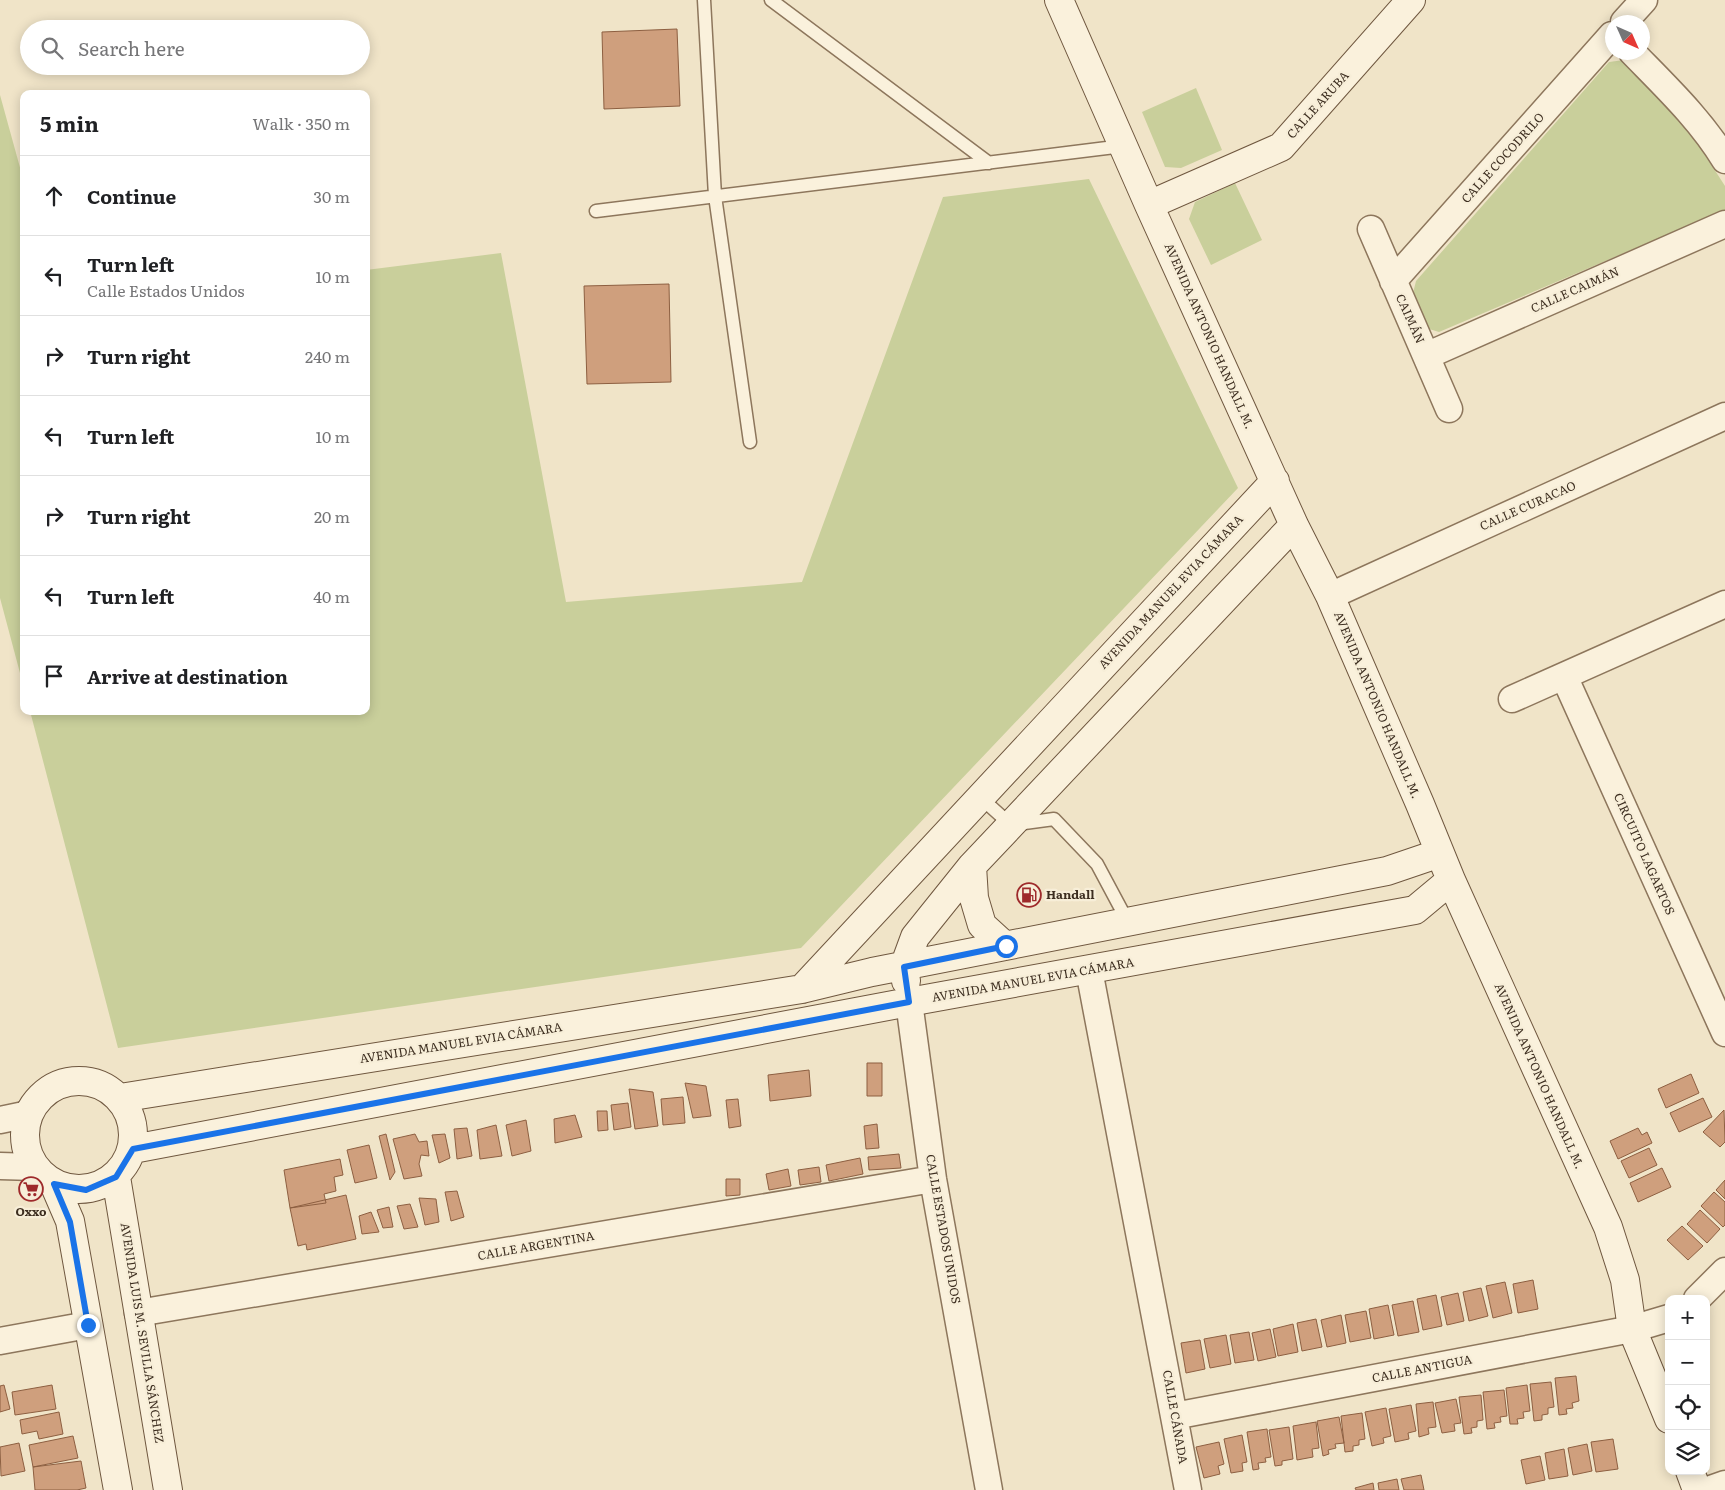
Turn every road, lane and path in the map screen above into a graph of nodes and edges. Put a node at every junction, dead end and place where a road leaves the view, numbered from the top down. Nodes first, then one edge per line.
1 (704, 0) edge
2 (771, 0) edge
3 (1059, 0) edge
4 (1411, 0) edge
5 (1644, 0) edge
6 (1630, 15) edge
7 (1605, 44) edge
8 (1640, 60) edge
9 (1123, 146) junction
10 (1725, 160) edge
11 (988, 163) junction
12 (715, 196) junction
13 (1149, 205) junction
14 (596, 211) dead end
15 (1725, 224) edge
16 (1371, 230) dead end
17 (1393, 282) junction
18 (1426, 356) junction
19 (1449, 409) dead end
20 (1725, 416) edge
21 (750, 442) dead end
22 (1274, 481) junction
23 (1294, 525) junction
24 (1330, 596) junction
25 (1724, 607) edge
26 (1564, 676) junction
27 (1512, 699) dead end
28 (980, 797) junction
29 (1011, 825) junction
30 (1440, 853) junction
31 (972, 866) junction
32 (1451, 880) junction
33 (1128, 922) junction
34 (1006, 946) junction
35 (904, 967) junction
36 (1089, 970) junction
37 (802, 989) junction
38 (909, 1002) junction
39 (1725, 1033) edge
40 (120, 1098) junction
41 (29, 1114) junction
42 (0, 1120) edge
43 (133, 1149) junction
44 (0, 1166) edge
45 (34, 1167) junction
46 (116, 1177) junction
47 (933, 1180) junction
48 (54, 1184) junction
49 (1725, 1271) edge
50 (1701, 1295) edge
51 (138, 1313) junction
52 (1665, 1319) edge
53 (88, 1325) junction
54 (1632, 1329) junction
55 (0, 1340) edge
56 (1665, 1409) edge
57 (1174, 1416) junction
58 (1691, 1475) edge
59 (1725, 1484) edge
60 (118, 1490) edge
61 (168, 1490) edge
62 (989, 1490) edge
63 (1188, 1490) edge
64 (1697, 1490) edge
65 (1708, 1490) edge

1 - 12 lane
2 - 11 lane
3 - 9 street, AVENIDA ANTONIO HANDALL M.
4 - 13 street, CALLE ARUBA
5 - 6 street
7 - 17 street, CALLE COCODRILO
8 - 10 street
9 - 11 lane
9 - 13 street, AVENIDA ANTONIO HANDALL M.
11 - 12 lane
12 - 14 lane
12 - 21 lane
13 - 22 street, AVENIDA ANTONIO HANDALL M.
15 - 18 street, CALLE CAIMÁN
16 - 17 street, CAIMÁN
17 - 18 street, CAIMÁN
18 - 19 street, CAIMÁN
20 - 24 street, CALLE CURACAO
22 - 23 street, AVENIDA ANTONIO HANDALL M.
22 - 28 street, AVENIDA MANUEL EVIA CÁMARA
23 - 24 street, AVENIDA ANTONIO HANDALL M.
23 - 29 street
24 - 30 street, AVENIDA ANTONIO HANDALL M.
25 - 26 street
26 - 27 street
26 - 39 street, CIRCUITO LAGARTOS
28 - 29 lane
28 - 37 street, AVENIDA MANUEL EVIA CÁMARA
29 - 31 street
29 - 33 lane
30 - 32 street, AVENIDA ANTONIO HANDALL M.
30 - 33 street, AVENIDA MANUEL EVIA CÁMARA
31 - 34 street
31 - 35 street
32 - 36 street, AVENIDA MANUEL EVIA CÁMARA
32 - 54 street, AVENIDA ANTONIO HANDALL M.
33 - 34 street, AVENIDA MANUEL EVIA CÁMARA
34 - 35 street, AVENIDA MANUEL EVIA CÁMARA
35 - 37 street, AVENIDA MANUEL EVIA CÁMARA
35 - 38 street, CALLE ESTADOS UNIDOS
36 - 38 street, AVENIDA MANUEL EVIA CÁMARA
36 - 57 street, CALLE CÁNADA
37 - 40 street, AVENIDA MANUEL EVIA CÁMARA
38 - 43 street, AVENIDA MANUEL EVIA CÁMARA
38 - 47 street, CALLE ESTADOS UNIDOS
40 - 41 street
40 - 43 street
41 - 42 street
41 - 45 street
43 - 46 street
44 - 45 street
45 - 48 street
46 - 48 street
46 - 51 street, AVENIDA LUIS M. SEVILLA SÁNCHEZ
47 - 51 street, CALLE ARGENTINA
47 - 62 street, CALLE ESTADOS UNIDOS
48 - 53 street
49 - 50 street
51 - 61 street, AVENIDA LUIS M. SEVILLA SÁNCHEZ
52 - 54 street, CALLE ANTIGUA
53 - 55 street
53 - 60 street
54 - 56 street, AVENIDA ANTONIO HANDALL M.
54 - 57 street, CALLE ANTIGUA
57 - 63 street, CALLE CÁNADA
58 - 64 street
59 - 65 street

